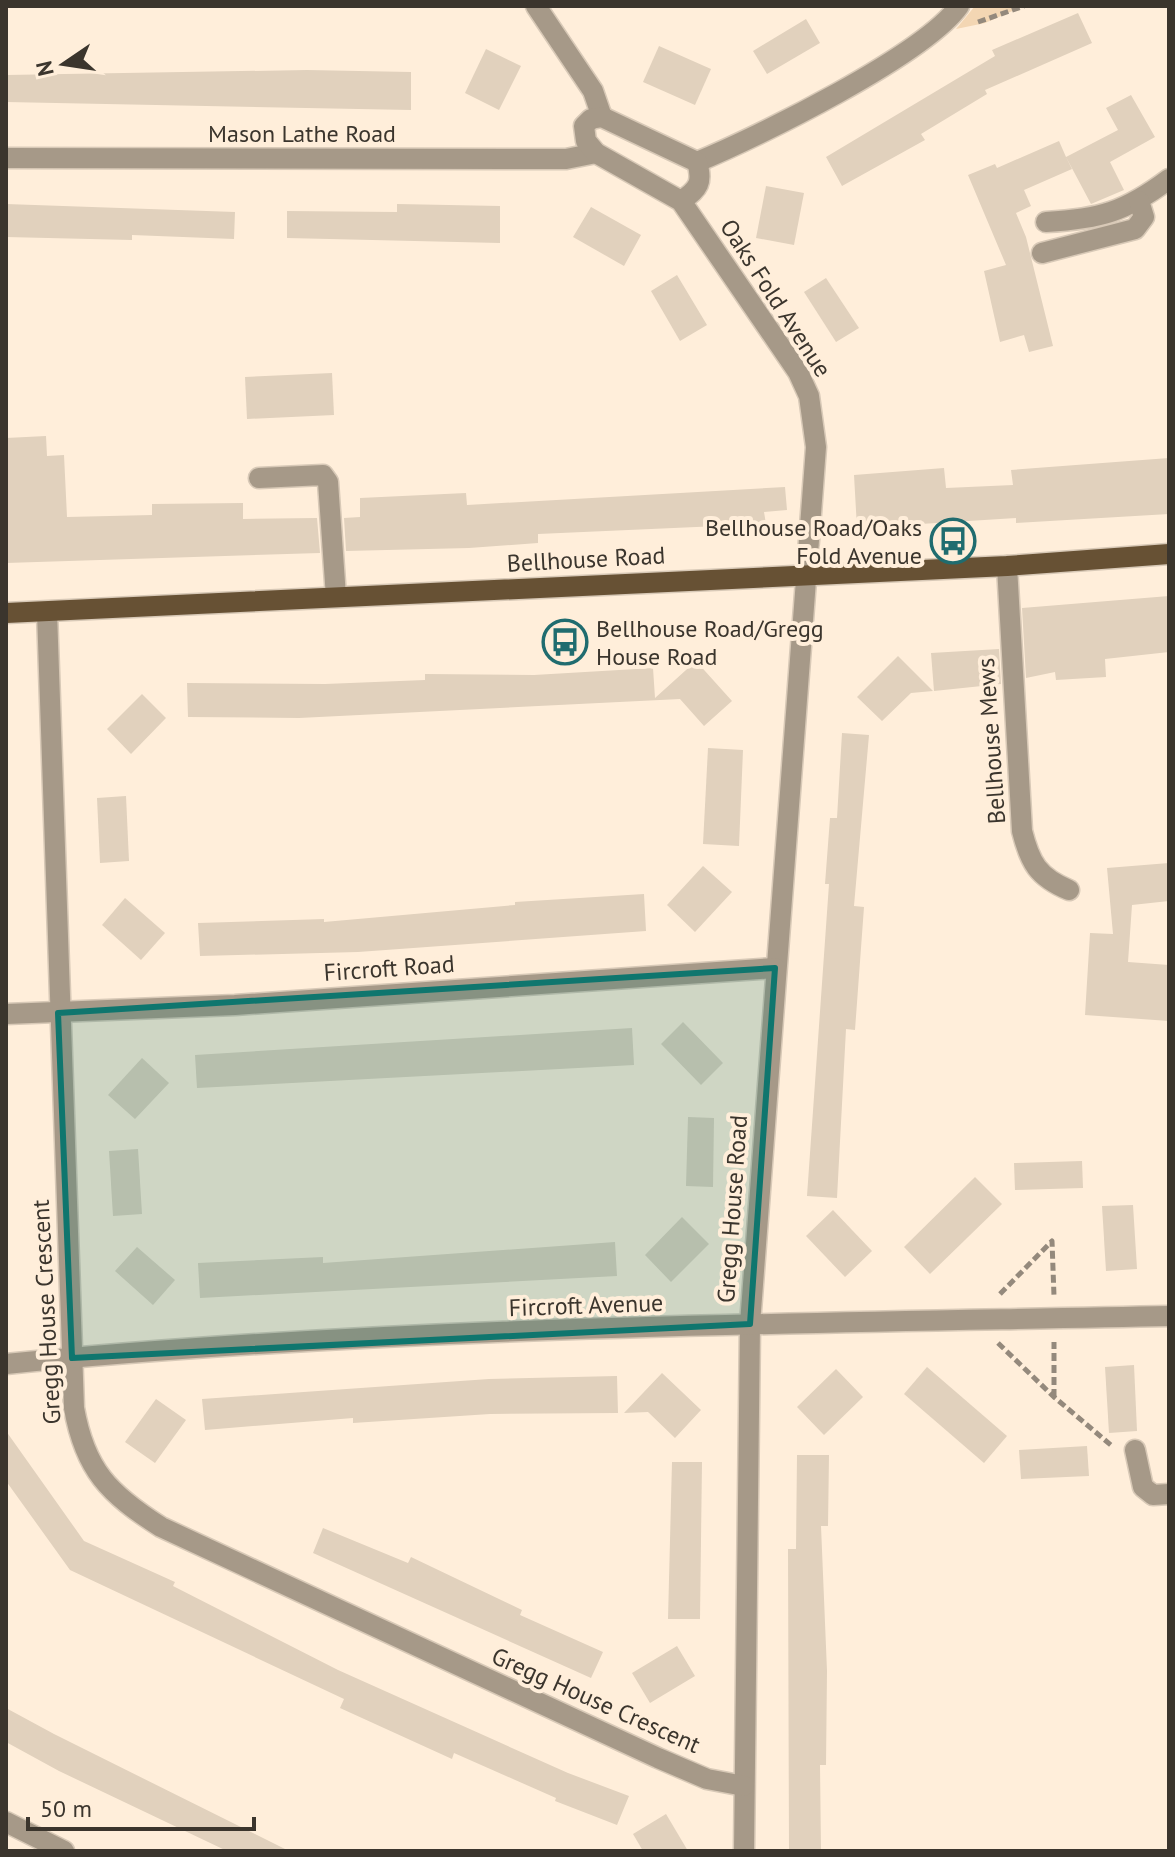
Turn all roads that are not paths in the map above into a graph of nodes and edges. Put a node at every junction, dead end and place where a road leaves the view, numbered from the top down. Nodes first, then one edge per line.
1 (536, 6) edge
2 (959, 6) edge
3 (602, 117) junction
4 (596, 153) junction
5 (6, 158) edge
6 (697, 162) junction
7 (1169, 179) edge
8 (681, 201) junction
9 (1139, 201) junction
10 (1046, 222) dead end
11 (1042, 253) dead end
12 (259, 478) dead end
13 (1169, 554) edge
14 (1007, 566) junction
15 (808, 573) junction
16 (336, 597) junction
17 (47, 612) junction
18 (6, 613) edge
19 (1069, 890) dead end
20 (775, 968) junction
21 (58, 1013) junction
22 (6, 1014) edge
23 (1169, 1316) edge
24 (750, 1324) junction
25 (72, 1358) junction
26 (6, 1364) edge
27 (1135, 1450) road end
28 (1169, 1494) edge
29 (744, 1786) junction
30 (6, 1822) edge
31 (64, 1851) edge
32 (744, 1851) edge

1 - 3 street
2 - 6 street
3 - 4 street
3 - 6 street
4 - 5 street, Mason Lathe Road
4 - 8 street, Oaks Fold Avenue
6 - 8 street
7 - 9 street
8 - 15 street, Oaks Fold Avenue
9 - 10 street
9 - 11 street
12 - 16 street
13 - 14 main road, Bellhouse Road
14 - 15 main road, Bellhouse Road
14 - 19 street, Bellhouse Mews
15 - 16 main road, Bellhouse Road
15 - 20 street, Gregg House Road
16 - 17 main road, Bellhouse Road
17 - 18 main road, Bellhouse Road
17 - 21 street, Gregg House Crescent
20 - 21 street, Fircroft Road
20 - 24 street, Gregg House Road
21 - 22 street, Fircroft Road
21 - 25 street, Gregg House Crescent
23 - 24 street, Fircroft Avenue
24 - 25 street, Fircroft Avenue
24 - 29 street, Gregg House Road
25 - 26 street, Fircroft Avenue
25 - 29 street, Gregg House Crescent
27 - 28 street
29 - 32 street, Gregg House Road
30 - 31 street

